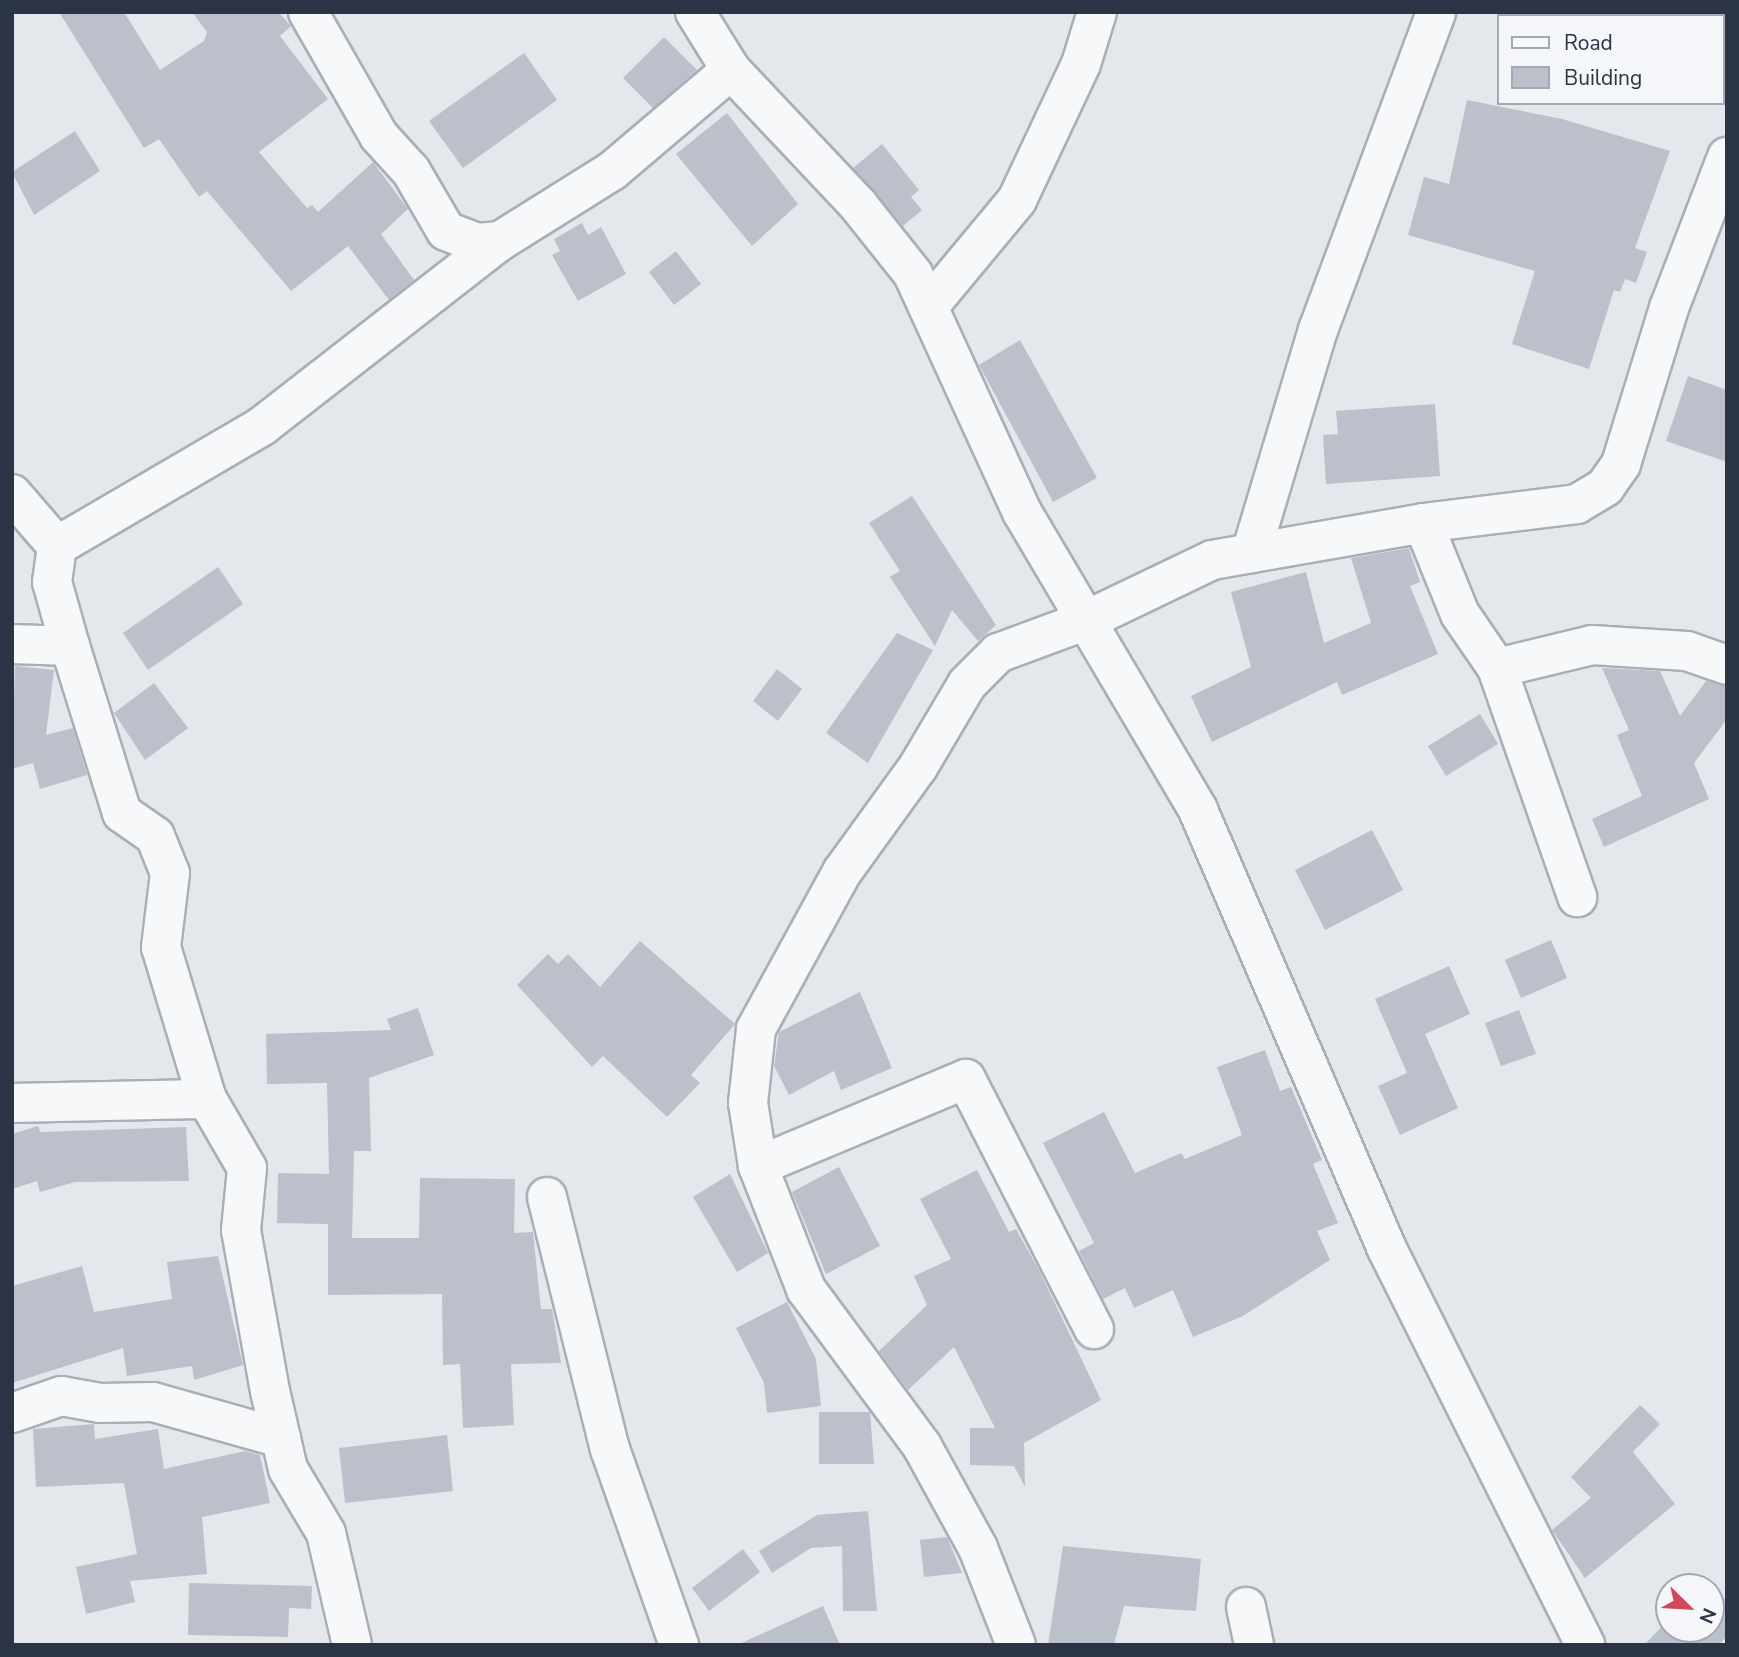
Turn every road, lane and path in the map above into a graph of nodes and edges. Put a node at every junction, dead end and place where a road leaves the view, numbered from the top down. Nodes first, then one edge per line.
1 (308, 12) edge
2 (695, 12) edge
3 (1097, 12) edge
4 (1436, 12) edge
5 (731, 70) junction
6 (1727, 158) edge
7 (500, 240) junction
8 (929, 306) junction
9 (12, 494) edge
10 (1423, 523) junction
11 (57, 546) junction
12 (1251, 553) junction
13 (1087, 620) junction
14 (12, 644) edge
15 (71, 646) junction
16 (1727, 665) edge
17 (1497, 667) junction
18 (1577, 897) dead end
19 (206, 1099) junction
20 (12, 1103) edge
21 (758, 1166) junction
22 (547, 1198) dead end
23 (1094, 1329) dead end
24 (12, 1413) edge
25 (281, 1438) junction
26 (1246, 1607) dead end
27 (352, 1645) edge
28 (679, 1645) edge
29 (1016, 1645) edge
30 (1254, 1645) edge
31 (1585, 1645) edge

1 - 7 street
2 - 5 street
3 - 8 street
4 - 12 street
5 - 7 street
5 - 8 street
6 - 10 street
7 - 11 street
8 - 13 street
9 - 11 street
10 - 12 street
10 - 17 street
11 - 15 street
12 - 13 street
13 - 21 street
13 - 31 street
14 - 15 street
15 - 19 street
16 - 17 street
17 - 18 street
19 - 20 street
19 - 25 street
21 - 23 street
21 - 29 street
22 - 28 street
24 - 25 street
25 - 27 street
26 - 30 street

